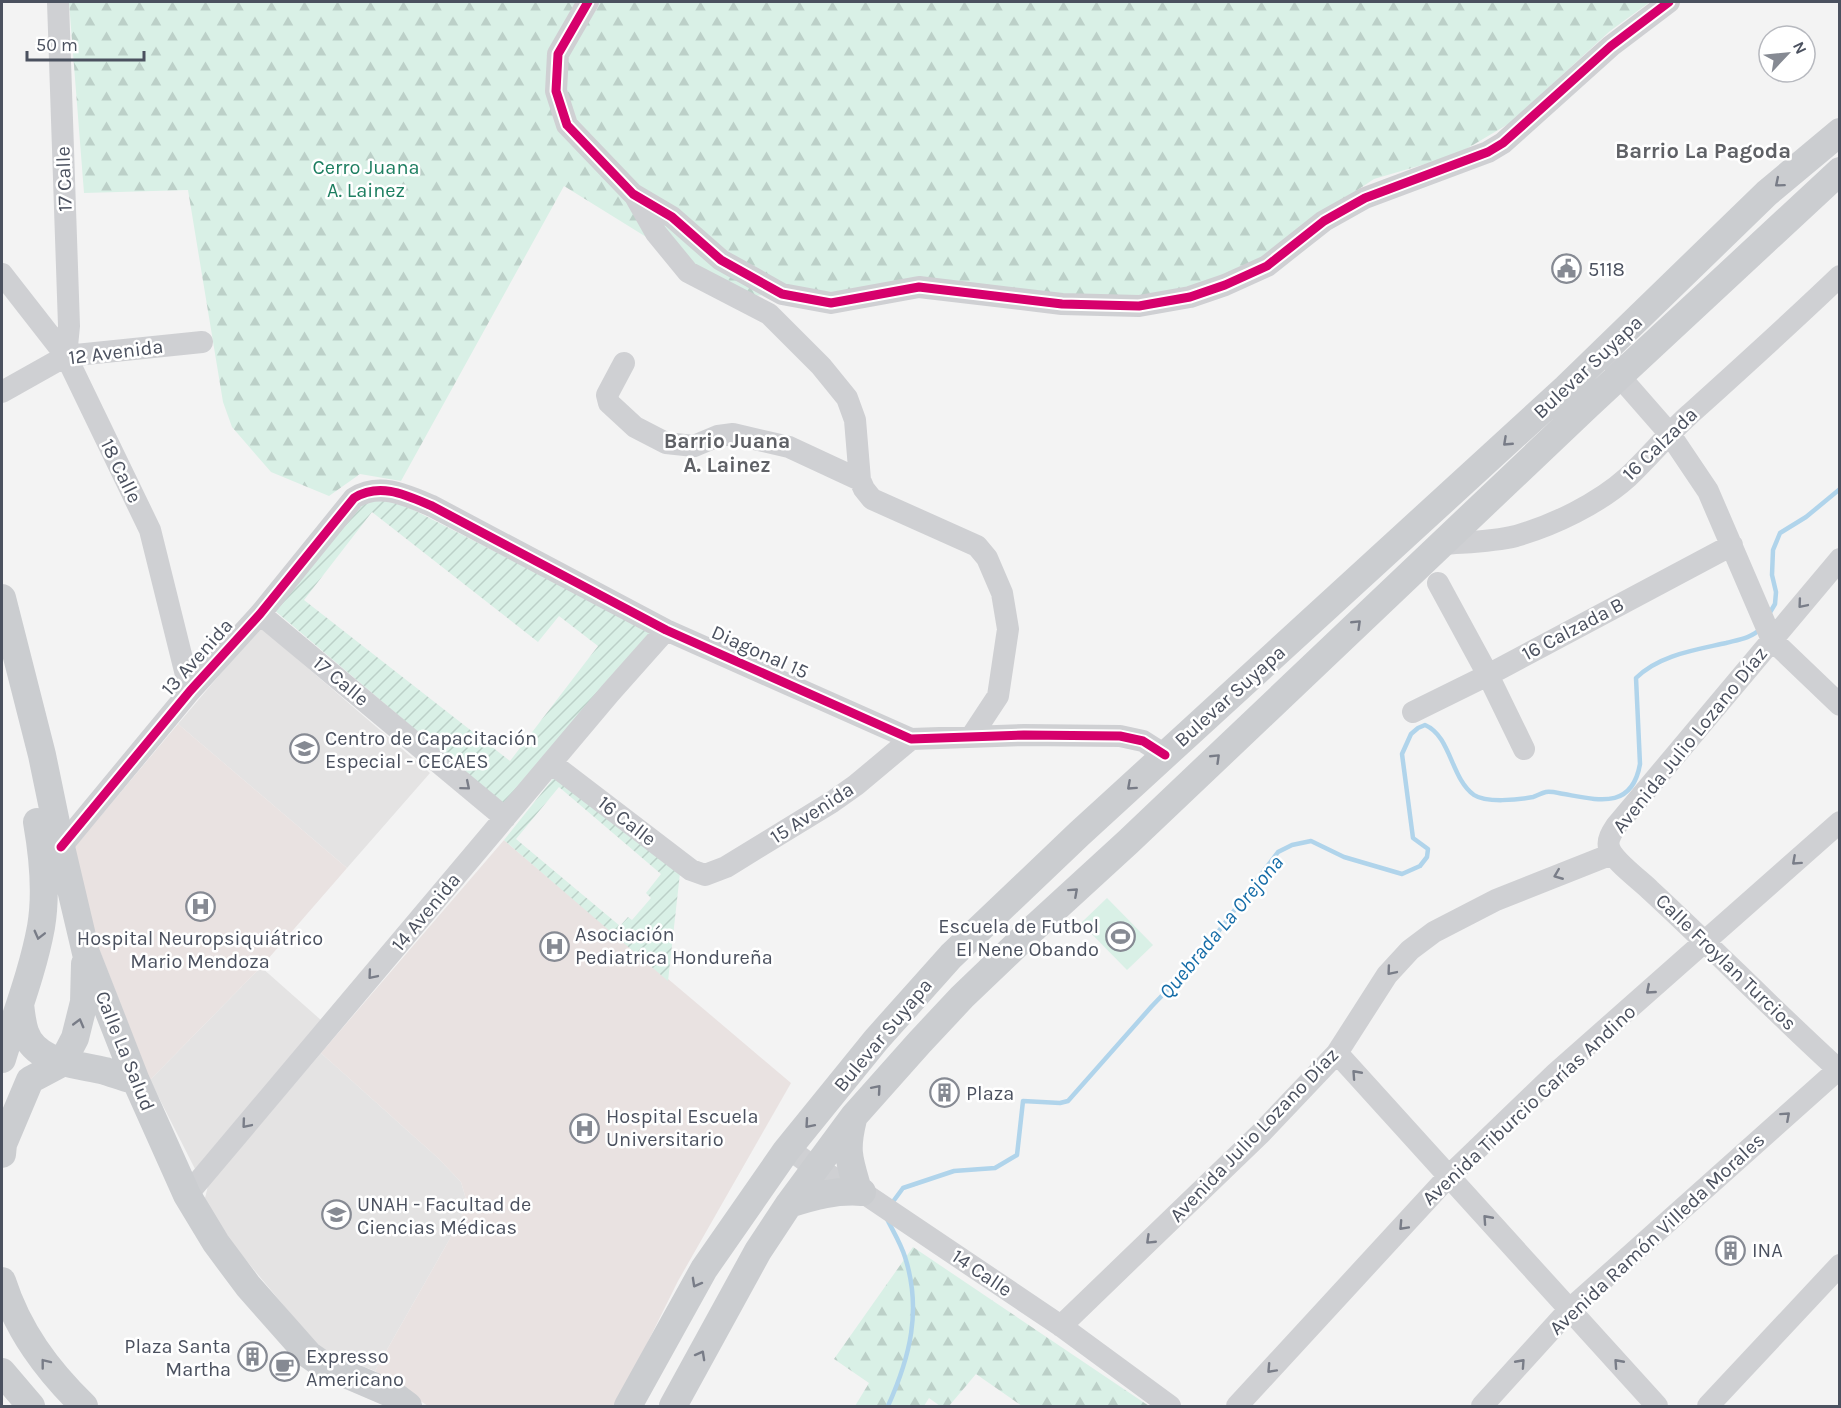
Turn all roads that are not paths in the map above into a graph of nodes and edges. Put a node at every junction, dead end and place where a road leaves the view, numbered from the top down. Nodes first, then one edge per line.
1 (58, 2) edge
2 (588, 2) edge
3 (1669, 2) edge
4 (1839, 132) edge
5 (1839, 171) edge
6 (633, 194) junction
7 (2, 274) edge
8 (1839, 276) edge
9 (1624, 332) junction
10 (202, 342) dead end
11 (66, 356) junction
12 (624, 363) dead end
13 (1581, 373) junction
14 (1620, 376) junction
15 (2, 392) edge
16 (1669, 433) junction
17 (861, 480) junction
18 (363, 492) joint
19 (1443, 544) junction
20 (1732, 544) junction
21 (1839, 559) edge
22 (1438, 583) dead end
23 (2, 598) edge
24 (260, 614) junction
25 (1768, 628) junction
26 (666, 630) junction
27 (2, 664) edge
28 (1488, 675) junction
29 (190, 691) junction
30 (1839, 705) edge
31 (1413, 712) dead end
32 (971, 737) junction
33 (911, 739) junction
34 (1524, 749) dead end
35 (1165, 755) junction
36 (551, 763) junction
37 (505, 818) junction
38 (1839, 822) edge
39 (52, 851) junction
40 (1612, 854) junction
41 (705, 875) joint
42 (43, 890) junction
43 (77, 916) junction
44 (1706, 941) junction
45 (86, 953) junction
46 (20, 1004) junction
47 (1337, 1053) junction
48 (2, 1059) edge
49 (62, 1062) junction
50 (2, 1064) edge
51 (1839, 1069) edge
52 (30, 1080) junction
53 (136, 1082) junction
54 (854, 1116) junction
55 (788, 1148) junction
56 (2, 1155) edge
57 (815, 1168) junction
58 (1448, 1177) junction
59 (187, 1195) junction
60 (873, 1199) junction
61 (789, 1204) junction
62 (1839, 1265) edge
63 (2, 1281) edge
64 (1839, 1287) edge
65 (1569, 1310) junction
66 (9, 1316) edge
67 (1061, 1326) junction
68 (2, 1372) edge
69 (19, 1398) edge
70 (84, 1407) edge
71 (408, 1407) edge
72 (627, 1407) edge
73 (673, 1407) edge
74 (1170, 1407) edge
75 (1237, 1407) edge
76 (1482, 1407) edge
77 (1657, 1407) edge
78 (1708, 1407) edge
79 (1727, 1407) edge

1 - 11 street, 17 Calle
2 - 6 street
3 - 6 street
4 -> 9 main road, Bulevar Suyapa
5 - 14 main road, Bulevar Suyapa
6 - 17 street
7 - 11 street, 18 Calle
8 - 16 street, 16 Calzada
9 - 13 main road, Bulevar Suyapa
9 - 14 street
10 - 11 street, 12 Avenida
11 - 15 street, 12 Avenida
11 - 29 street, 18 Calle
12 - 17 street
13 - 14 street
13 -> 35 main road, Bulevar Suyapa
14 - 16 street
14 - 19 main road, Bulevar Suyapa
16 - 19 street, 16 Calzada
16 - 20 street
17 - 32 street
18 - 24 street, 13 Avenida
18 - 26 street, Diagonal 15
54 -> 19 main road, Bulevar Suyapa
20 - 25 street
20 - 28 street, 16 Calzada B
21 -> 25 street, Avenida Julio Lozano Díaz
22 - 28 street
23 - 39 main road, Calle La Salud
24 - 29 street, 13 Avenida
24 -> 37 street, 17 Calle
25 - 30 street
25 - 40 street, Avenida Julio Lozano Díaz
26 - 33 street, Diagonal 15
26 - 36 street, 14 Avenida
27 - 39 main road, Calle La Salud
28 - 31 street, 16 Calzada B
28 - 34 street
29 - 39 street, 13 Avenida
32 - 33 street, Diagonal 15
32 - 35 street, Diagonal 15
33 - 41 street, 15 Avenida
35 -> 55 main road, Bulevar Suyapa
36 - 37 street, 14 Avenida
36 - 41 street, 16 Calle
37 -> 59 street, 14 Avenida
38 -> 44 street, Avenida Tiburcio Carías Andino
39 - 42 main road
39 - 43 main road, Calle La Salud
40 - 44 street, Calle Froylan Turcios
40 -> 47 street, Avenida Julio Lozano Díaz
42 - 43 main road
42 -> 46 main road
43 - 45 main road, Calle La Salud
44 - 51 street, Calle Froylan Turcios
44 -> 58 street, Avenida Tiburcio Carías Andino
49 -> 45 main road
45 - 53 main road, Calle La Salud
46 - 48 main road
46 - 49 main road
58 -> 47 street
47 -> 67 street, Avenida Julio Lozano Díaz
49 - 52 main road
49 - 53 main road
50 - 52 main road
65 -> 51 street, Avenida Ramón Villeda Morales
52 - 56 main road
53 - 59 main road, Calle La Salud
54 - 57 main road, Bulevar Suyapa
54 - 60 main road
55 - 57 street, 14 Calle
55 -> 72 main road, Bulevar Suyapa
57 - 60 street, 14 Calle
57 - 61 main road, Bulevar Suyapa
65 -> 58 street
58 -> 75 street, Avenida Tiburcio Carías Andino
59 - 71 main road, Calle La Salud
60 - 61 main road
60 - 67 street, 14 Calle
73 -> 61 main road, Bulevar Suyapa
62 - 78 street
63 - 66 main road
64 - 79 street
76 -> 65 street, Avenida Ramón Villeda Morales
77 -> 65 street
70 -> 66 main road
67 - 74 street, 14 Calle
68 - 69 main road

